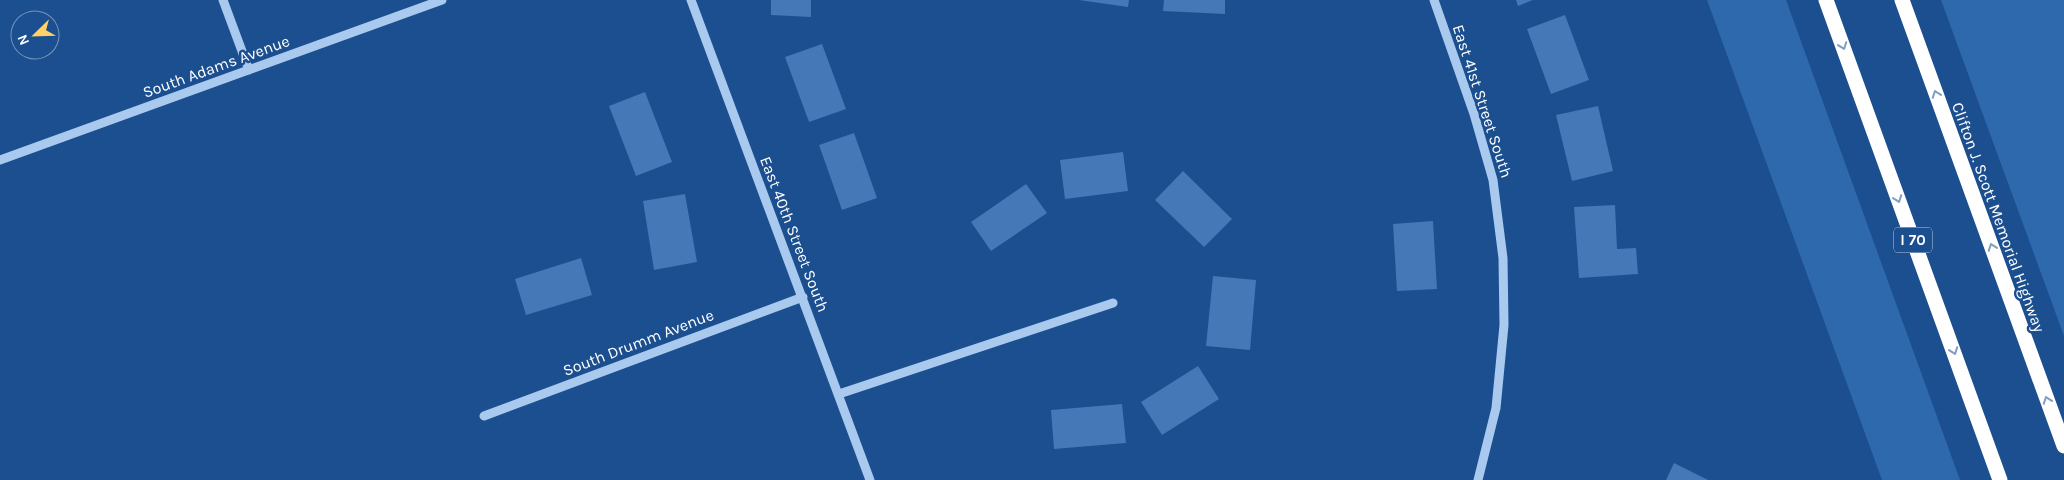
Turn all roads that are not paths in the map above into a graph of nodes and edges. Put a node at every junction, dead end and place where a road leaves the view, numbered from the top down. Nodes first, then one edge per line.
1 (222, 0) edge
2 (442, 0) edge
3 (691, 0) edge
4 (1434, 0) edge
5 (1826, 0) edge
6 (1902, 0) edge
7 (249, 70) junction
8 (0, 160) edge
9 (803, 297) junction
10 (1113, 303) dead end
11 (839, 394) junction
12 (484, 416) dead end
13 (2064, 446) edge
14 (870, 480) edge
15 (1478, 480) edge
16 (2000, 480) edge

1 - 7 street
2 - 7 street, South Adams Avenue
3 - 9 street, East 40th Street South
4 - 15 street, East 41st Street South
5 -> 16 highway, I 70
13 -> 6 highway, Clifton J. Scott Memorial Highway
7 - 8 street, South Adams Avenue
9 - 11 street, East 40th Street South
9 - 12 street, South Drumm Avenue
10 - 11 street
11 - 14 street, East 40th Street South

